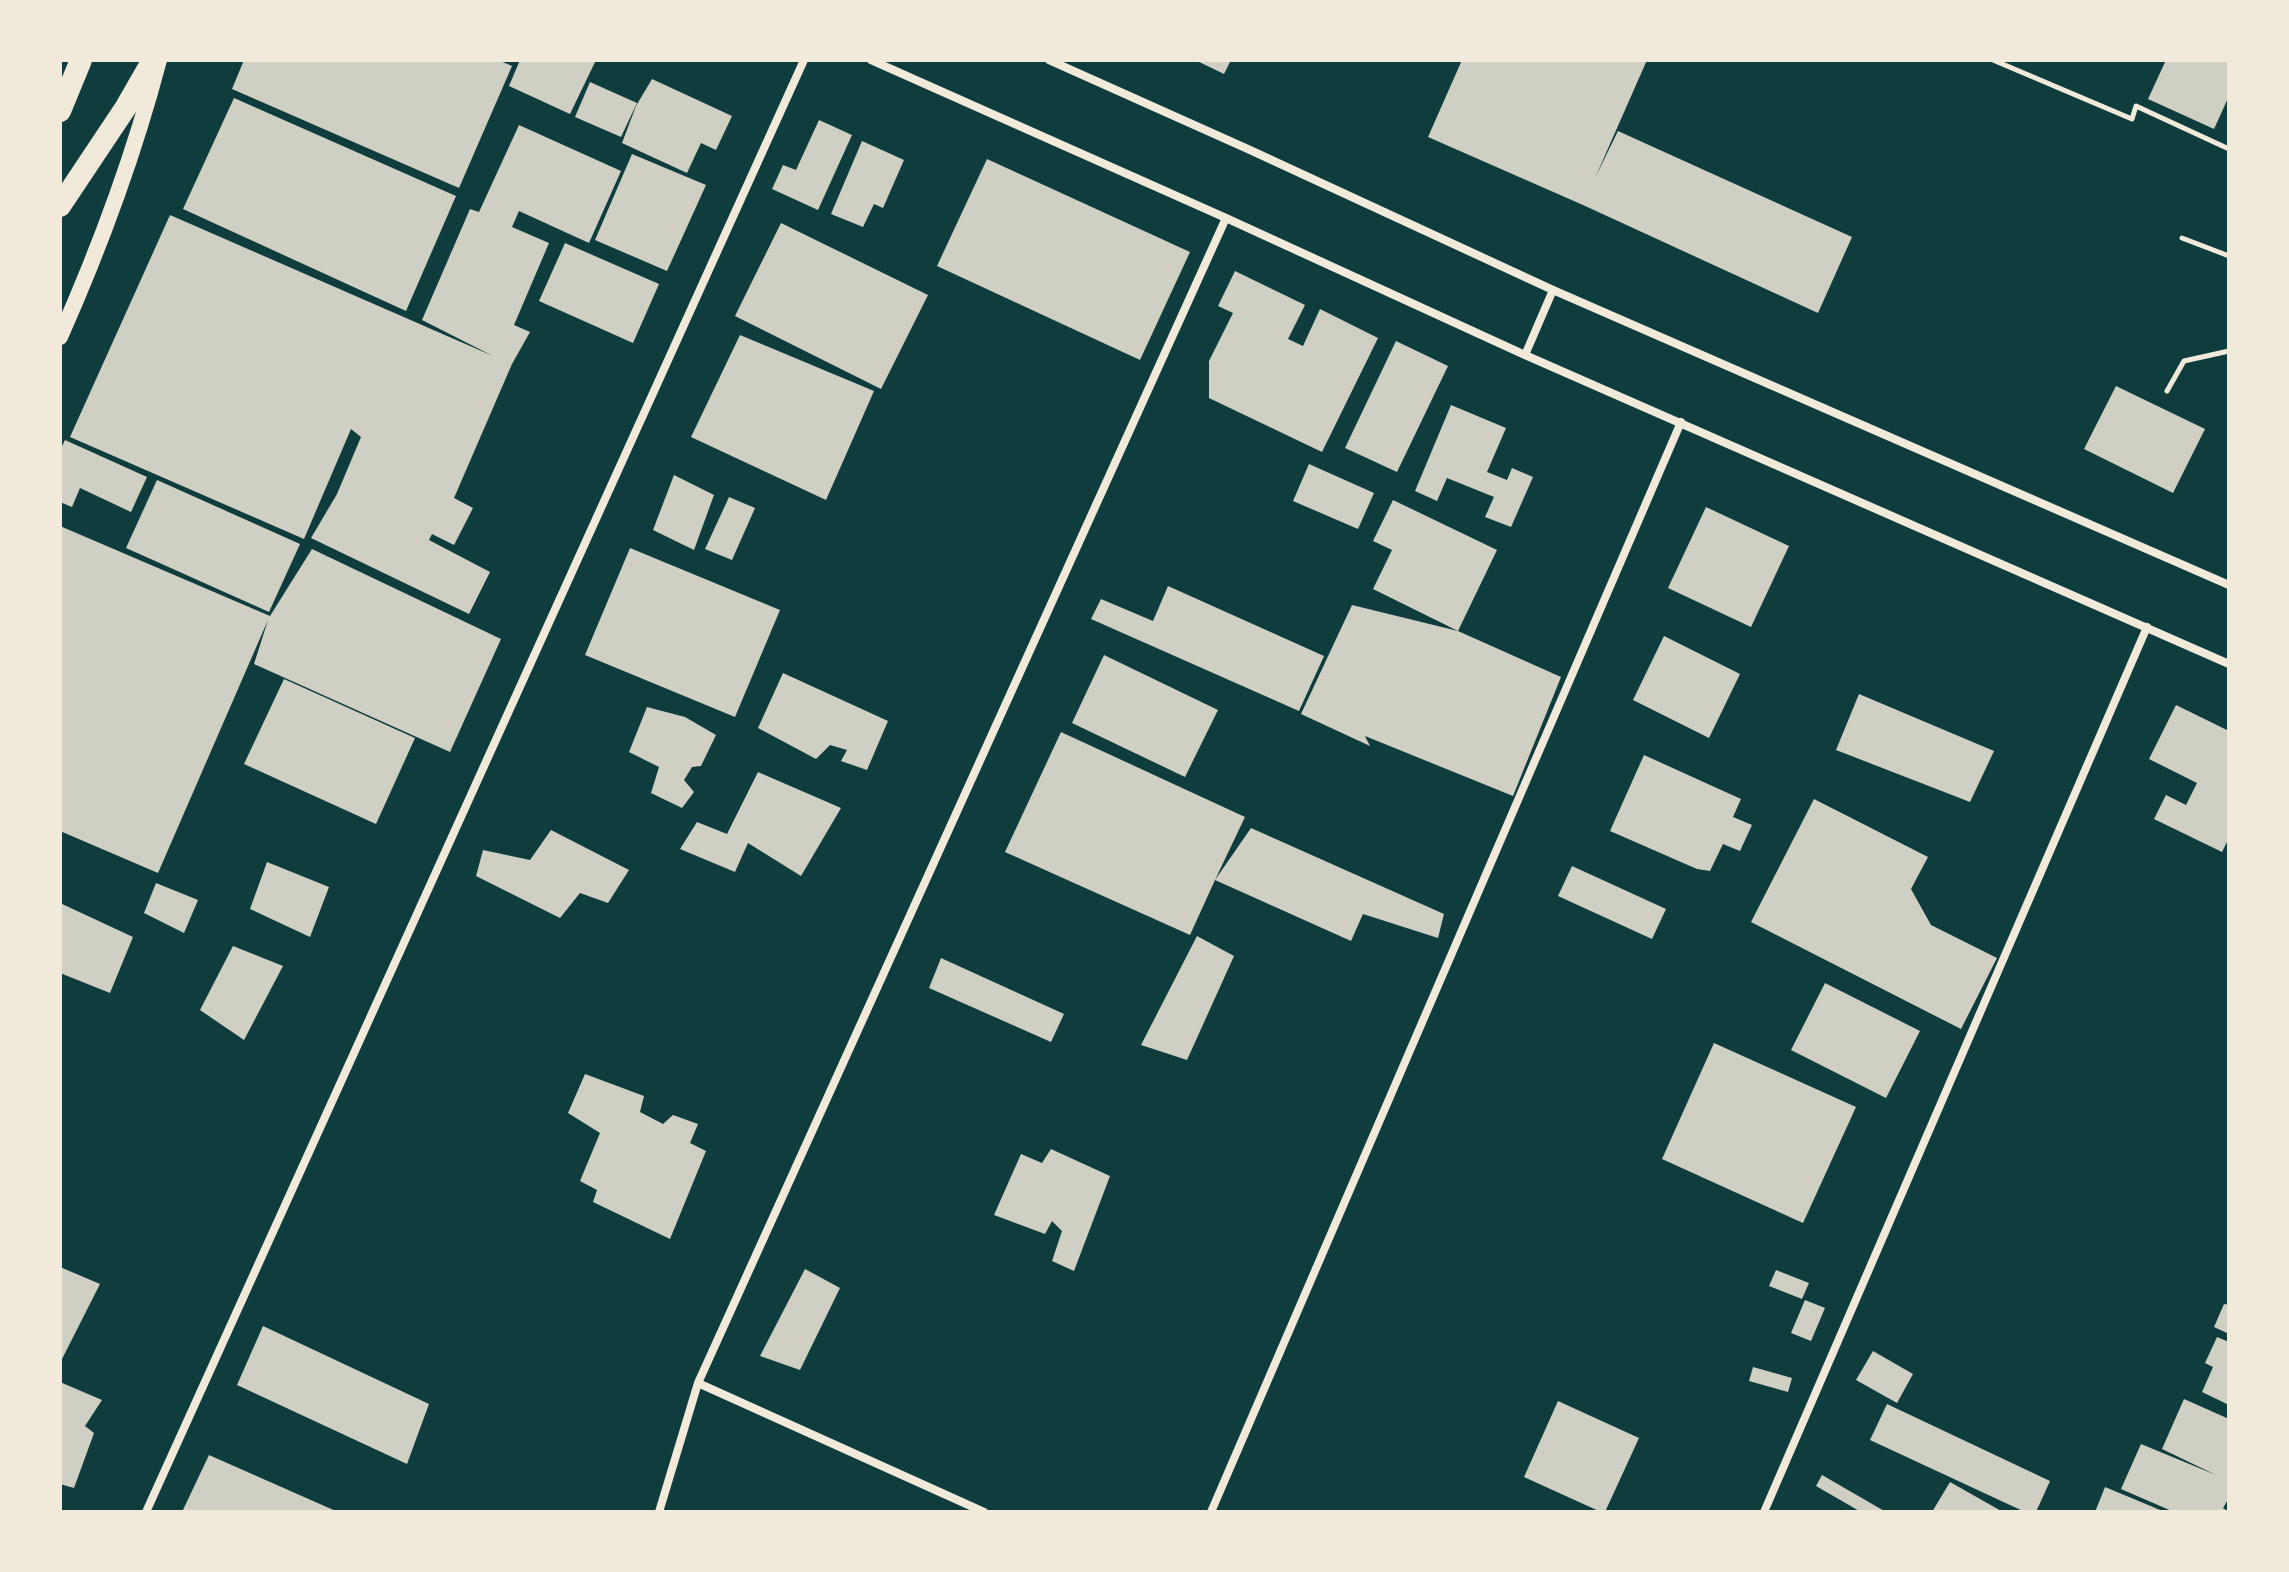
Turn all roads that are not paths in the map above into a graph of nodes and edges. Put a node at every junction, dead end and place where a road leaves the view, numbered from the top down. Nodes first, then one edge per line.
1 (81, 60) edge
2 (153, 60) edge
3 (159, 60) edge
4 (804, 60) edge
5 (871, 60) edge
6 (1049, 60) edge
7 (60, 111) edge
8 (60, 206) edge
9 (1226, 218) junction
10 (1553, 290) junction
11 (60, 337) edge
12 (1525, 355) junction
13 (1681, 422) junction
14 (2229, 585) edge
15 (2147, 627) junction
16 (2229, 664) edge
17 (698, 1383) junction
18 (146, 1512) edge
19 (659, 1512) edge
20 (984, 1512) edge
21 (1211, 1512) edge
22 (1764, 1512) edge

1 - 7 highway
2 - 8 highway
3 - 11 main road
4 - 18 street
5 - 9 street
6 - 10 street
9 - 12 street
9 - 17 street
10 - 12 street
10 - 14 street
12 - 13 street
13 - 15 street
13 - 21 street
15 - 16 street
15 - 22 street
17 - 19 street
17 - 20 street

